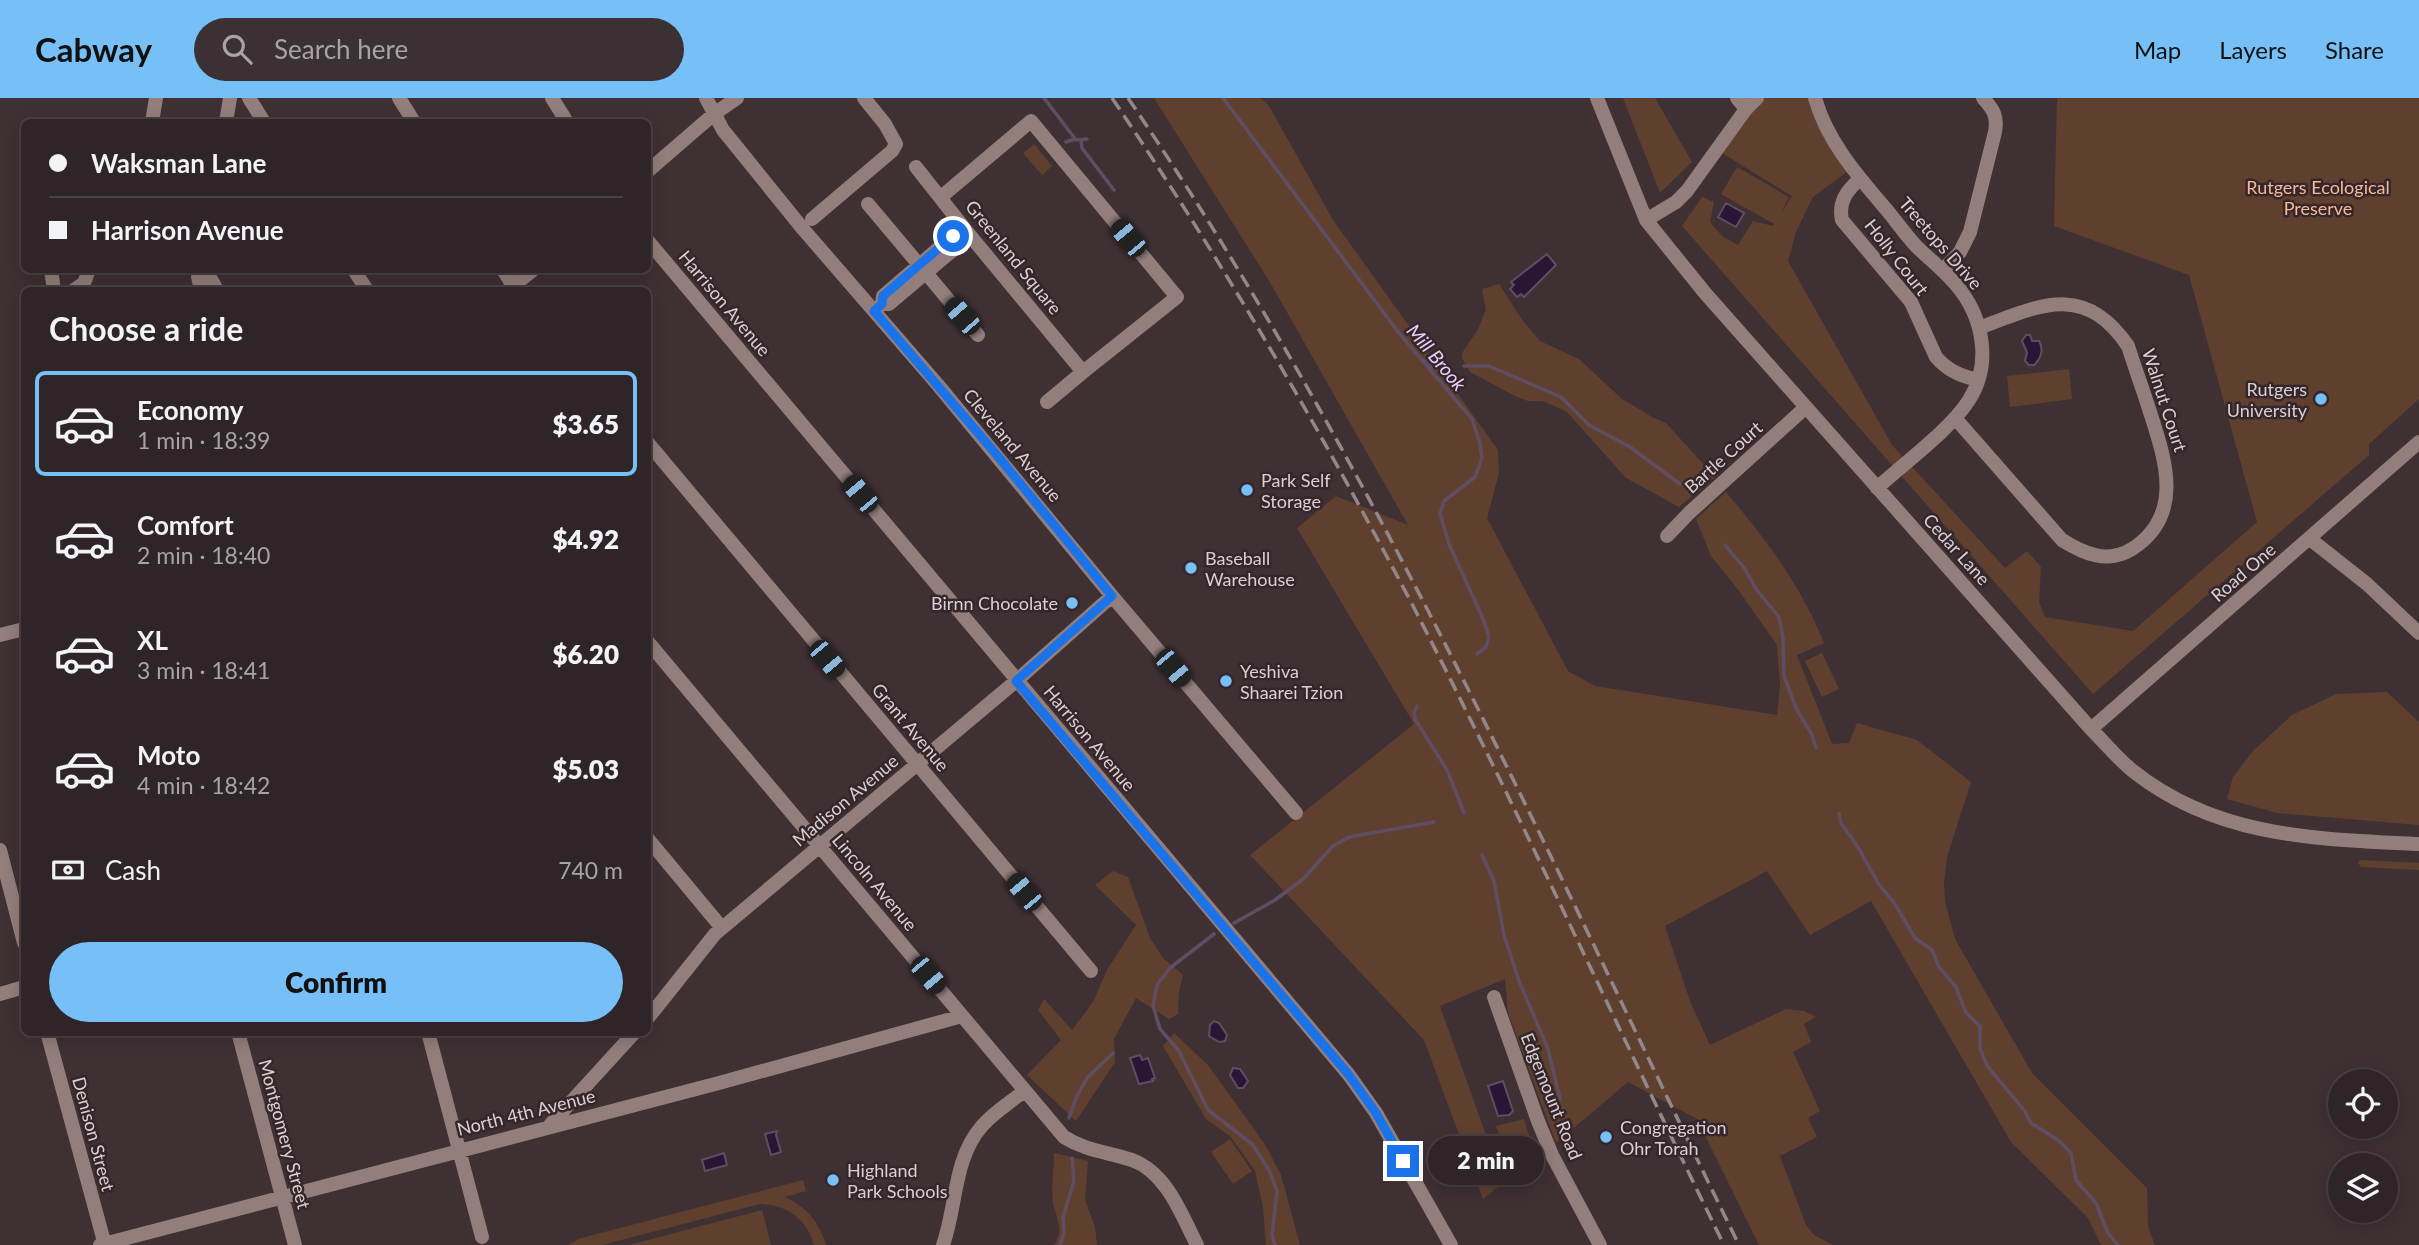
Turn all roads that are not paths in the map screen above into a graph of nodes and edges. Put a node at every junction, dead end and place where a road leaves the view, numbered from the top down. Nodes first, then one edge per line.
1 (156, 98) edge
2 (230, 98) edge
3 (249, 98) edge
4 (399, 98) edge
5 (552, 98) edge
6 (706, 98) edge
7 (737, 98) edge
8 (864, 98) edge
9 (1597, 98) edge
10 (1815, 98) edge
11 (1983, 98) edge
12 (1747, 102) edge
13 (714, 114) junction
14 (152, 119) edge
15 (226, 119) edge
16 (262, 119) edge
17 (412, 119) edge
18 (565, 119) edge
19 (916, 167) dead end
20 (651, 169) edge
21 (1860, 178) junction
22 (942, 197) junction
23 (868, 204) dead end
24 (812, 219) dead end
25 (1646, 220) junction
26 (962, 233) junction
27 (651, 245) edge
28 (922, 269) junction
29 (1943, 270) junction
30 (88, 273) edge
31 (530, 273) edge
32 (78, 287) edge
33 (514, 287) edge
34 (878, 308) junction
35 (1979, 328) junction
36 (978, 335) dead end
37 (1083, 372) junction
38 (1978, 380) junction
39 (1047, 402) dead end
40 (1806, 407) junction
41 (1955, 418) junction
42 (2419, 442) edge
43 (651, 447) edge
44 (1877, 488) junction
45 (1667, 536) dead end
46 (2310, 539) junction
47 (1112, 596) junction
48 (21, 630) edge
49 (2419, 634) edge
50 (0, 635) edge
51 (651, 646) edge
52 (1016, 681) junction
53 (2091, 729) junction
54 (917, 765) junction
55 (1296, 813) dead end
56 (651, 843) edge
57 (2419, 844) edge
58 (820, 846) junction
59 (0, 850) edge
60 (722, 928) junction
61 (21, 931) edge
62 (1091, 971) dead end
63 (21, 988) edge
64 (0, 993) edge
65 (1494, 996) dead end
66 (651, 1014) edge
67 (962, 1016) junction
68 (48, 1036) edge
69 (239, 1036) edge
70 (429, 1036) edge
71 (631, 1036) edge
72 (1024, 1091) junction
73 (549, 1126) junction
74 (460, 1149) junction
75 (282, 1196) junction
76 (482, 1237) dead end
77 (103, 1244) edge
78 (295, 1245) edge
79 (943, 1245) edge
80 (1197, 1245) edge
81 (1451, 1245) edge
82 (1600, 1245) edge

1 - 14 street
2 - 15 street
3 - 16 street
4 - 17 street
5 - 18 street
6 - 13 street, Cleveland Avenue
7 - 13 street
8 - 24 street
9 - 25 street, Cedar Lane
10 - 21 street, Treetops Drive
11 - 29 street
12 - 25 street
13 - 20 street
13 - 34 street, Cleveland Avenue
19 - 22 street, Greenland Square
21 - 29 street, Treetops Drive
21 - 38 street, Holly Court
22 - 26 street, Greenland Square
22 - 37 street, Greenland Square
23 - 28 street
25 - 40 street, Cedar Lane
26 - 28 street
26 - 37 street, Greenland Square
27 - 52 street, Harrison Avenue
28 - 34 street
28 - 36 street
29 - 35 street, Treetops Drive
30 - 32 street
31 - 33 street
34 - 47 street, Cleveland Avenue
35 - 38 street, Treetops Drive
35 - 41 street, Walnut Court
37 - 39 street, Greenland Square
38 - 41 street
40 - 44 street, Cedar Lane
40 - 45 street, Bartle Court
41 - 44 street
42 - 46 street, Road One
43 - 54 street, Grant Avenue
44 - 53 street, Cedar Lane
46 - 49 street
46 - 53 street, Road One
47 - 52 street, Madison Avenue
47 - 55 street, Cleveland Avenue
48 - 50 street
51 - 58 street, Lincoln Avenue
52 - 54 street, Madison Avenue
52 - 81 street, Harrison Avenue
53 - 57 street, Cedar Lane
54 - 58 street, Madison Avenue
54 - 62 street, Grant Avenue
56 - 60 street
58 - 60 street, Madison Avenue
58 - 67 street, Lincoln Avenue
59 - 61 street
60 - 66 street, Madison Avenue
63 - 64 street
65 - 82 street, Edgemount Road
67 - 72 street, Lincoln Avenue
67 - 73 street, North 4th Avenue
68 - 77 street, Denison Street
69 - 75 street, Montgomery Street
70 - 74 street
71 - 73 street
72 - 79 street
72 - 80 street, Lincoln Avenue
73 - 74 street, North 4th Avenue
74 - 75 street, North 4th Avenue
74 - 76 street
75 - 77 street, North 4th Avenue
75 - 78 street, Montgomery Street

